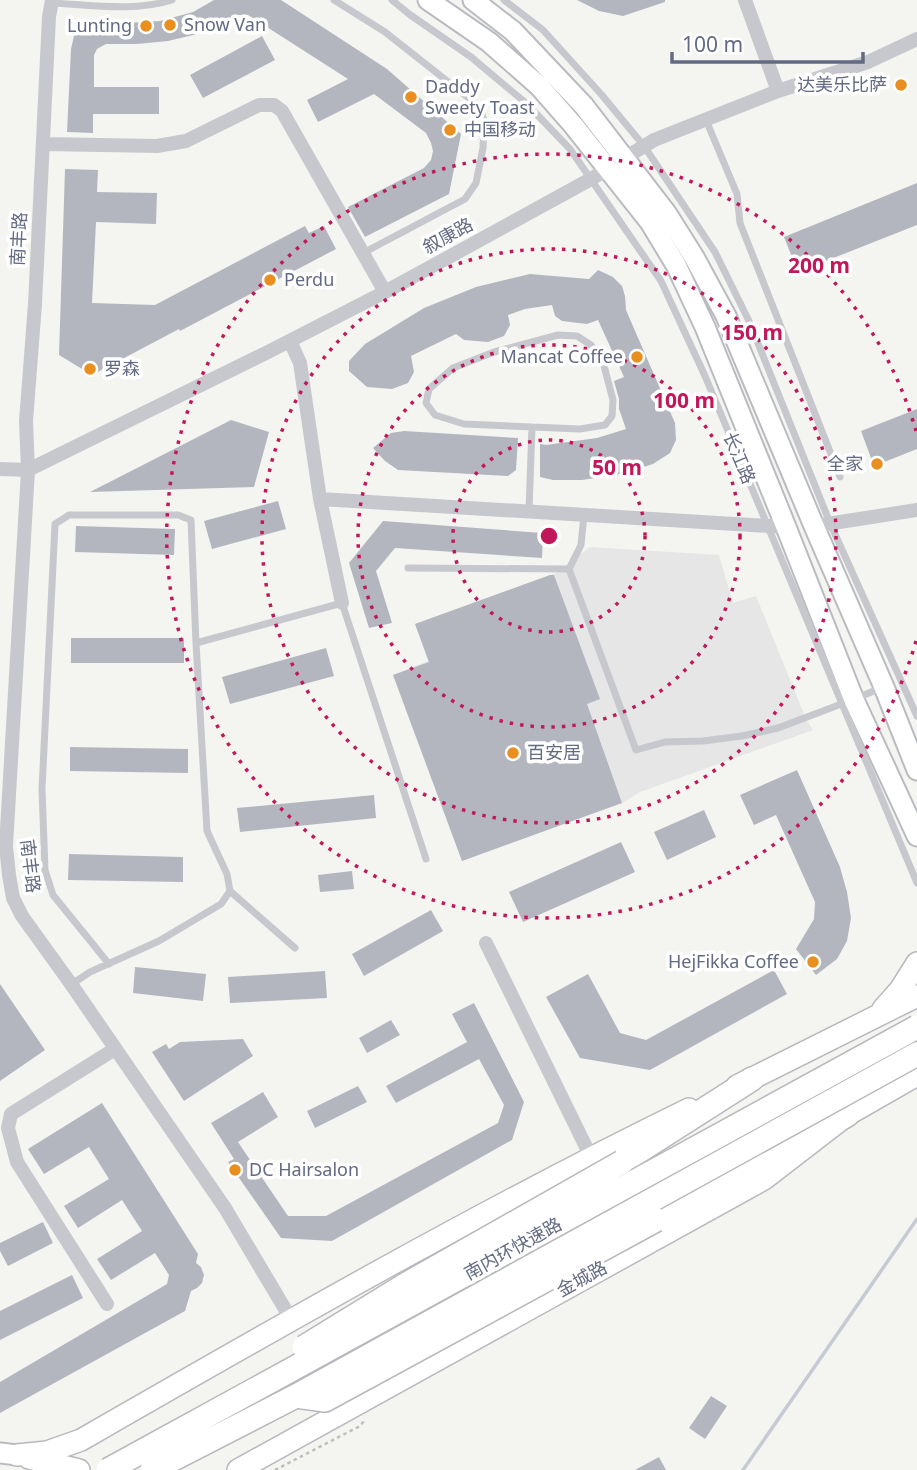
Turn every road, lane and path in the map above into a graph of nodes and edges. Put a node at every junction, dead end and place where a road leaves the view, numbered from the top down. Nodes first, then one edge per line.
1 (172, 0) edge
2 (334, 0) edge
3 (391, 0) edge
4 (428, 0) edge
5 (472, 0) edge
6 (505, 0) edge
7 (745, 0) edge
8 (52, 1) edge
9 (917, 39) edge
10 (778, 91) junction
11 (705, 120) junction
12 (43, 144) junction
13 (643, 146) junction
14 (625, 158) junction
15 (599, 174) junction
16 (362, 253) junction
17 (385, 292) junction
18 (290, 341) junction
19 (532, 427) junction
20 (0, 469) edge
21 (28, 470) junction
22 (840, 477) dead end
23 (320, 499) junction
24 (917, 510) edge
25 (529, 512) junction
26 (584, 515) junction
27 (822, 524) junction
28 (777, 527) junction
29 (408, 568) dead end
30 (569, 569) junction
31 (342, 603) junction
32 (195, 643) junction
33 (884, 687) junction
34 (848, 702) junction
35 (917, 716) edge
36 (917, 770) edge
37 (917, 836) edge
38 (426, 859) dead end
39 (917, 883) edge
40 (230, 891) junction
41 (486, 943) dead end
42 (295, 948) dead end
43 (917, 962) edge
44 (109, 964) junction
45 (71, 984) junction
46 (917, 996) edge
47 (876, 1017) junction
48 (917, 1027) edge
49 (115, 1049) junction
50 (917, 1054) edge
51 (917, 1075) edge
52 (752, 1079) junction
53 (917, 1090) edge
54 (873, 1100) junction
55 (847, 1115) junction
56 (4, 1127) edge
57 (592, 1157) junction
58 (107, 1304) dead end
59 (291, 1319) junction
60 (270, 1382) junction
61 (296, 1396) junction
62 (343, 1435) dead end
63 (81, 1440) junction
64 (9, 1454) edge
65 (78, 1470) edge
66 (108, 1470) edge
67 (152, 1470) edge
68 (238, 1470) edge
69 (275, 1470) edge

1 - 8 lane
2 - 16 lane
3 - 15 lane, 长江路
4 - 15 main road, 长江路
5 - 14 main road
6 - 13 lane
7 - 10 street
8 - 12 street, 南丰路
9 - 10 street, 叙康路
10 - 11 street, 叙康路
11 - 13 street, 叙康路
11 - 22 lane
12 - 16 street
12 - 21 street, 南丰路
13 - 14 street, 叙康路
13 - 27 lane
14 - 15 street, 叙康路
14 - 27 main road
15 - 17 street, 叙康路
15 - 28 main road, 长江路
16 - 17 street
17 - 18 street, 叙康路
18 - 21 street, 叙康路
18 - 23 street
19 - 19 lane
19 - 25 lane
20 - 21 street, 叙康路
21 - 45 street, 南丰路
23 - 25 street
23 - 31 street
24 - 27 street
25 - 26 street
26 - 28 street
26 - 30 lane
27 - 33 main road
27 - 35 lane
28 - 34 main road, 长江路
29 - 30 lane
30 - 34 lane
31 - 32 lane
31 - 38 lane
32 - 40 lane
32 - 44 lane
33 - 34 lane
33 - 36 main road
34 - 37 main road, 长江路
34 - 39 lane, 长江路
40 - 42 lane
40 - 44 lane
41 - 57 street
43 - 47 main road
44 - 45 lane
45 - 49 street, 南丰路
46 - 47 main road
47 - 52 main road
48 - 60 highway, 南内环快速路, bridge
49 - 56 street
49 - 59 street, 南丰路
50 - 61 highway, 南内环快速路, bridge
51 - 54 main road, 金城路
52 - 57 main road
52 - 60 highway, bridge
53 - 54 main road
54 - 55 main road, 金城路
55 - 61 highway, bridge
55 - 68 main road, 金城路
56 - 58 street
57 - 59 main road
59 - 63 main road
60 - 66 highway, 南内环快速路, bridge
61 - 67 highway, 南内环快速路, bridge
62 - 69 path
63 - 64 main road
63 - 65 main road
64 - 65 main road

